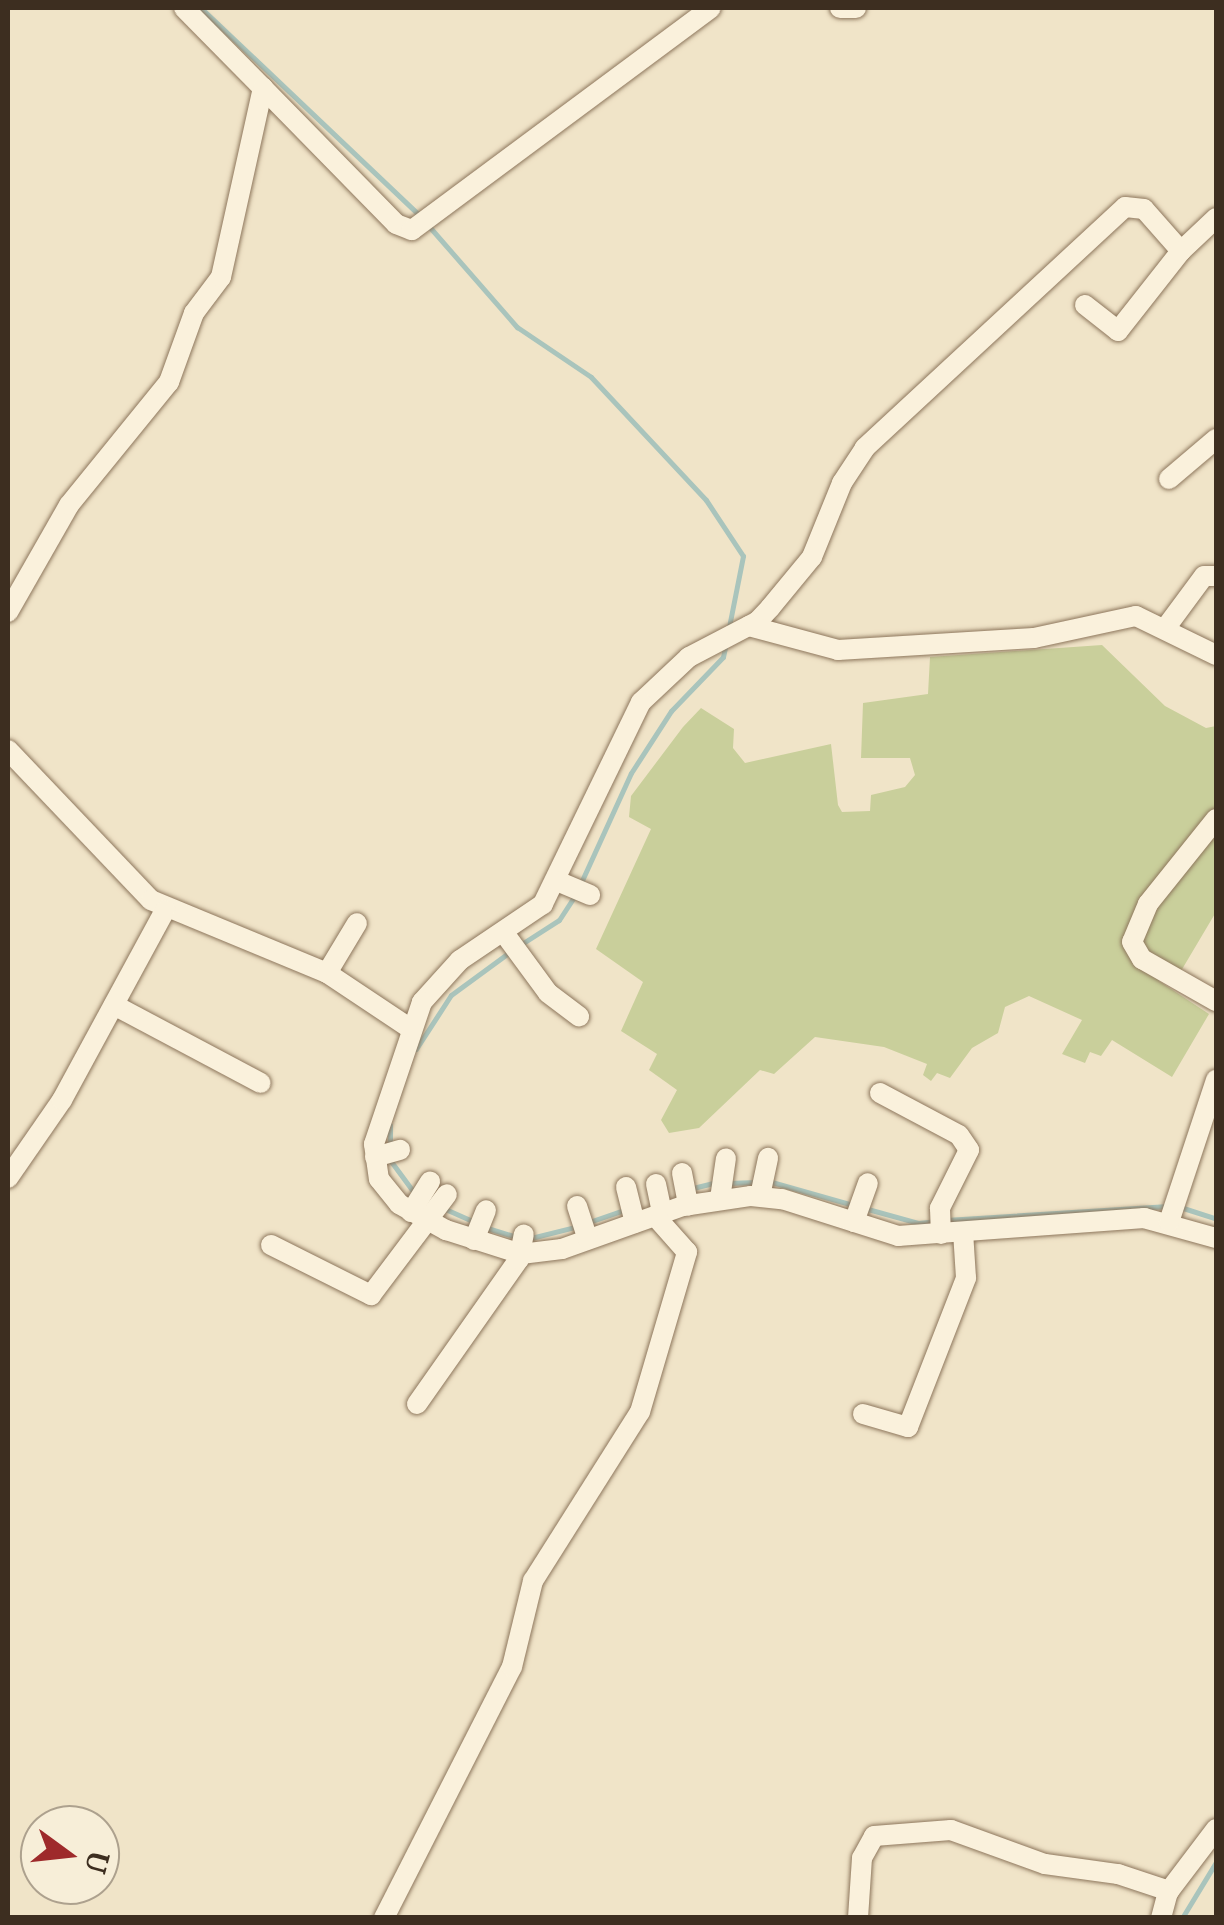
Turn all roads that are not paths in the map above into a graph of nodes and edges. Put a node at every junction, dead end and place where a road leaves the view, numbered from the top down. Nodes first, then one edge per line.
1 (184, 8) edge
2 (711, 8) edge
3 (840, 8) edge
4 (856, 8) edge
5 (262, 88) junction
6 (1216, 218) edge
7 (1181, 251) junction
8 (1085, 304) dead end
9 (1216, 439) edge
10 (1169, 480) dead end
11 (1216, 576) edge
12 (8, 612) edge
13 (1166, 626) junction
14 (743, 627) junction
15 (1216, 655) edge
16 (8, 750) edge
17 (1216, 818) edge
18 (165, 910) junction
19 (358, 923) dead end
20 (511, 944) junction
21 (326, 973) junction
22 (1216, 1001) edge
23 (114, 1004) junction
24 (580, 1016) dead end
25 (411, 1029) junction
26 (1216, 1080) edge
27 (261, 1082) dead end
28 (880, 1092) dead end
29 (8, 1178) edge
30 (430, 1200) junction
31 (646, 1203) junction
32 (1172, 1208) junction
33 (940, 1222) junction
34 (963, 1232) junction
35 (1216, 1238) edge
36 (522, 1244) junction
37 (271, 1245) dead end
38 (417, 1404) dead end
39 (863, 1414) dead end
40 (1216, 1829) edge
41 (1168, 1890) junction
42 (384, 1918) edge
43 (858, 1918) edge
44 (1161, 1918) edge

1 - 5 street
2 - 5 street
3 - 4 street
5 - 12 street
6 - 7 street
7 - 8 street
7 - 14 street
9 - 10 street
11 - 13 street
13 - 14 street
13 - 15 street
14 - 20 street
16 - 18 street
17 - 22 street
18 - 21 street
18 - 23 street
19 - 21 street
20 - 24 street
20 - 25 street
21 - 25 street
23 - 27 street
23 - 29 street
25 - 30 street
26 - 32 street
28 - 33 street
30 - 36 street
30 - 37 street
31 - 33 street
31 - 36 street
31 - 42 street
32 - 34 street
32 - 35 street
33 - 34 street
34 - 39 street
36 - 38 street
40 - 41 street
41 - 43 street
41 - 44 street

